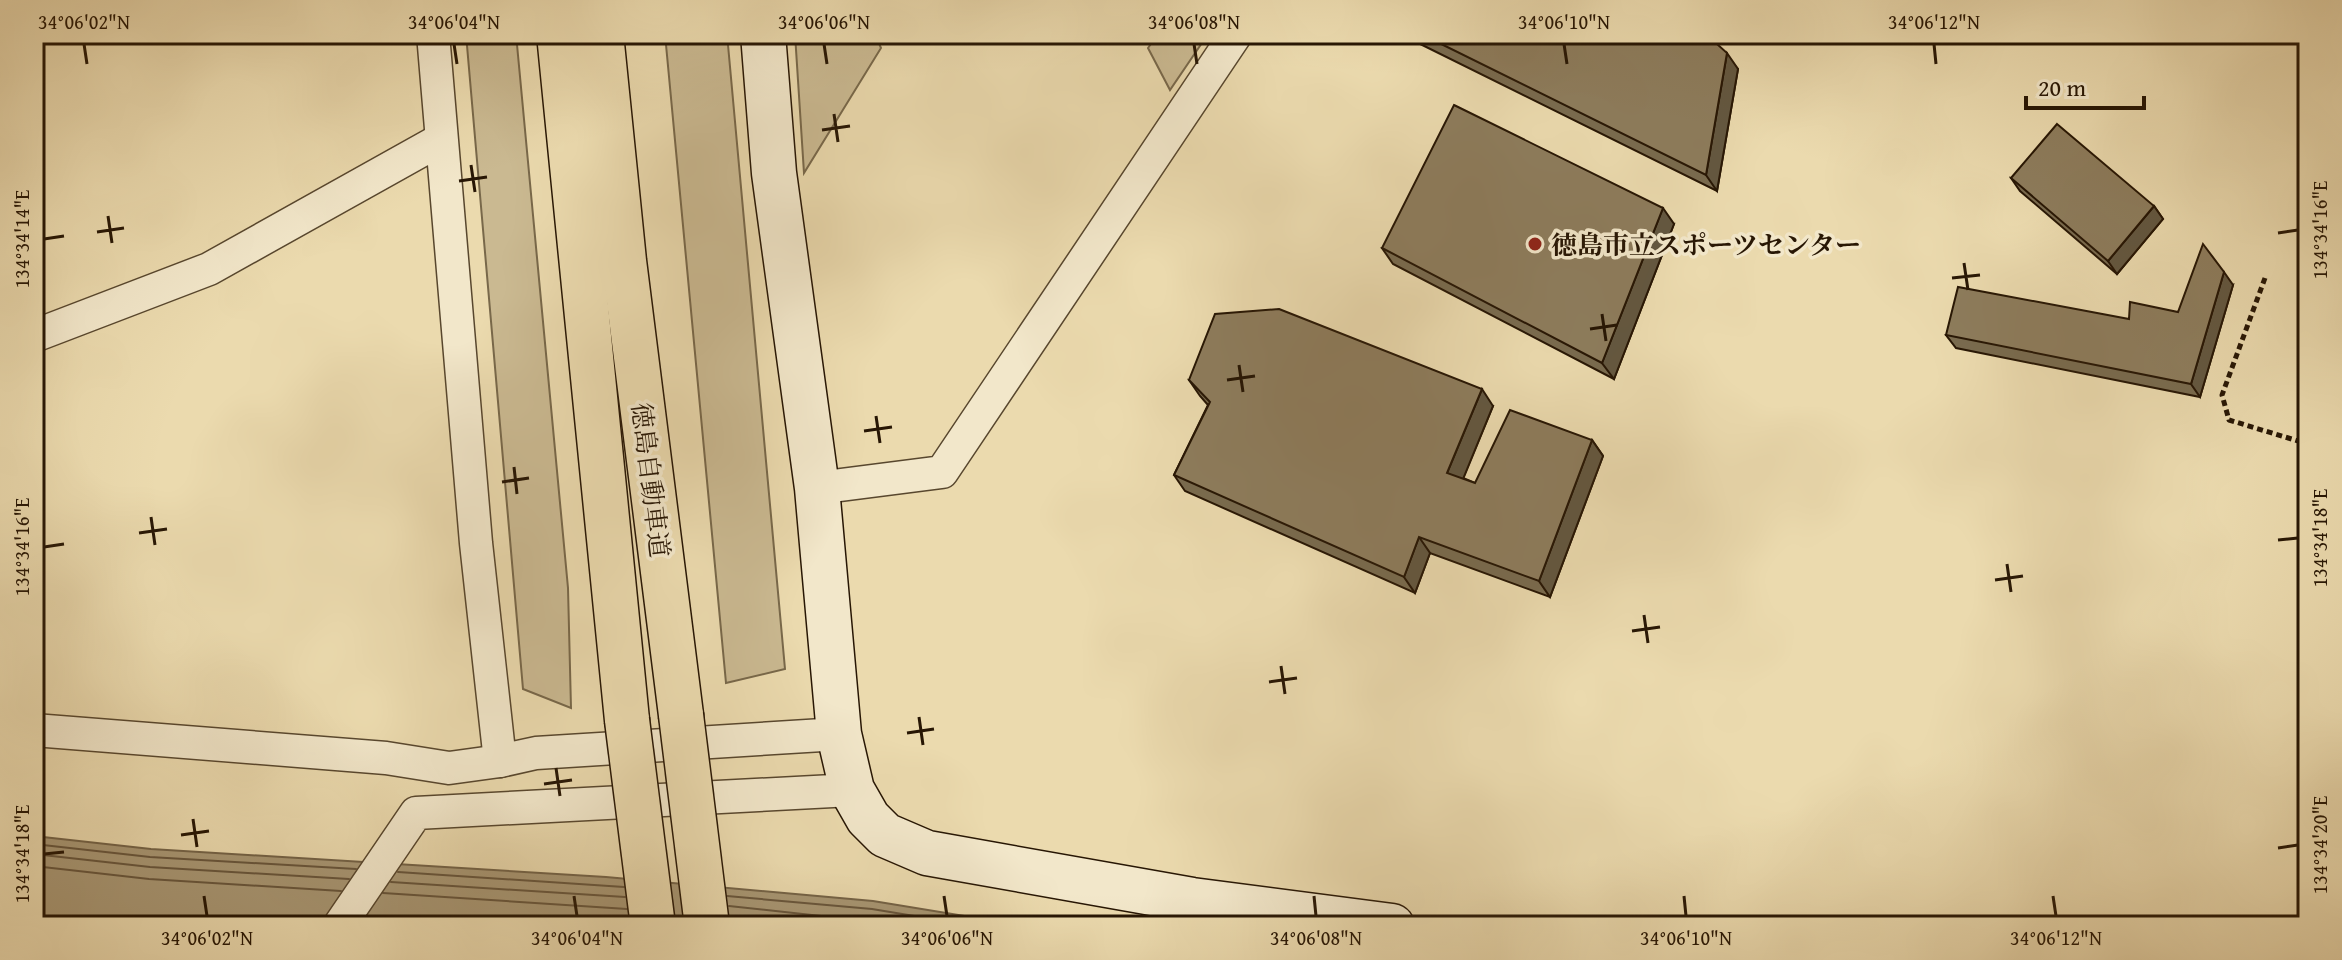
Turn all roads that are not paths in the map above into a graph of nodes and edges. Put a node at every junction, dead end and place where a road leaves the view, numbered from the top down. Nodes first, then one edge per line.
1 (433, 34) edge
2 (559, 34) edge
3 (601, 34) edge
4 (763, 34) edge
5 (1236, 34) edge
6 (440, 140) junction
7 (34, 336) edge
8 (817, 488) junction
9 (34, 730) edge
10 (839, 734) junction
11 (500, 761) junction
12 (852, 790) junction
13 (339, 926) edge
14 (653, 926) edge
15 (707, 926) edge
16 (1392, 926) edge

1 - 6 street
2 - 14 highway, 徳島自動車道, bridge
3 - 15 highway, 徳島自動車道, bridge
4 - 8 street
5 - 8 street
6 - 7 street
6 - 11 street
8 - 10 street
9 - 11 street
10 - 11 street
10 - 12 street
12 - 13 street
12 - 16 street

